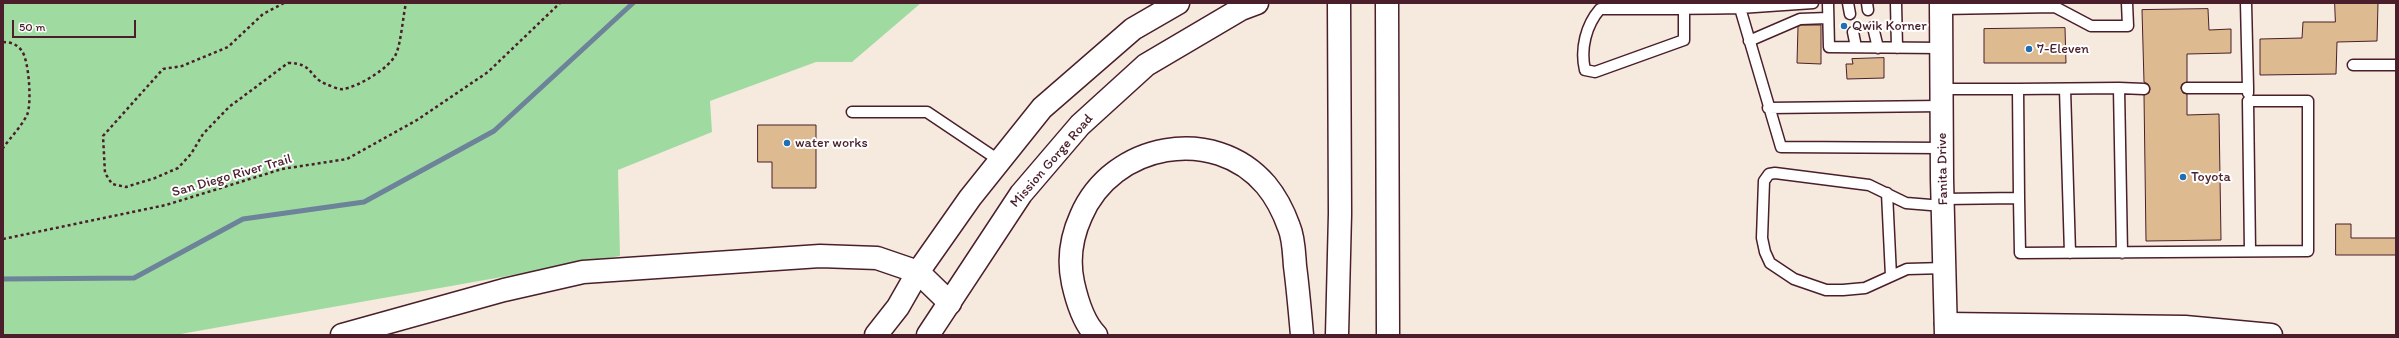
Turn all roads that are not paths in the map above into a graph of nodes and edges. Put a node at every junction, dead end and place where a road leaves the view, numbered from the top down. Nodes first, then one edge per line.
1 (1178, 3) edge
2 (1257, 3) edge
3 (1339, 3) edge
4 (1387, 3) edge
5 (1813, 3) edge
6 (1828, 3) edge
7 (1848, 3) edge
8 (1896, 3) edge
9 (2127, 3) edge
10 (2246, 3) edge
11 (2055, 5) edge
12 (1740, 6) edge
13 (1941, 6) edge
14 (1684, 9) junction
15 (1850, 14) dead end
16 (1828, 18) junction
17 (1873, 27) dead end
18 (1853, 32) dead end
19 (1749, 41) junction
20 (1856, 47) junction
21 (1878, 48) junction
22 (1897, 48) junction
23 (1941, 48) junction
24 (2353, 65) dead end
25 (2396, 65) edge
26 (2119, 88) junction
27 (2187, 88) dead end
28 (2248, 88) junction
29 (2064, 89) junction
30 (2144, 89) dead end
31 (2018, 90) junction
32 (1942, 97) junction
33 (2248, 101) junction
34 (1768, 108) junction
35 (852, 112) dead end
36 (1942, 148) junction
37 (1000, 161) junction
38 (1887, 193) junction
39 (2019, 198) junction
40 (1943, 203) junction
41 (2250, 251) junction
42 (2070, 253) junction
43 (2122, 253) junction
44 (1945, 268) junction
45 (918, 272) junction
46 (1891, 276) junction
47 (950, 303) junction
48 (1946, 329) edge
49 (342, 335) edge
50 (876, 335) edge
51 (928, 335) edge
52 (1096, 335) edge
53 (1302, 335) edge
54 (1337, 335) edge
55 (1388, 335) edge
56 (2271, 335) edge

1 - 37 main road
2 - 47 main road, Mission Gorge Road
3 - 54 main road
4 - 55 main road
5 - 12 lane
6 - 16 lane
7 - 15 lane
8 - 22 lane
9 - 11 lane
10 - 28 lane
11 - 13 lane
12 - 14 lane
12 - 19 lane
13 - 23 main road, Fanita Drive
14 - 14 lane
16 - 19 lane
16 - 20 lane
17 - 21 lane
18 - 20 lane
19 - 34 lane
20 - 21 lane
21 - 22 lane
22 - 23 lane
23 - 32 main road, Fanita Drive
24 - 25 lane
26 - 29 lane
26 - 30 lane
26 - 43 lane
27 - 28 lane
28 - 33 lane
29 - 31 lane
29 - 42 lane
31 - 32 lane
31 - 39 lane
32 - 34 lane
32 - 36 main road, Fanita Drive
33 - 41 lane
33 - 41 lane
34 - 36 lane
35 - 37 lane
36 - 40 main road, Fanita Drive
37 - 45 main road
38 - 40 lane
38 - 46 lane
38 - 46 lane
39 - 40 lane
39 - 42 lane
40 - 44 main road, Fanita Drive
41 - 43 lane
42 - 43 lane
44 - 46 lane
44 - 48 main road, Fanita Drive
45 - 47 main road
45 - 49 main road
45 - 50 main road
47 - 51 main road, Mission Gorge Road
48 - 56 main road
52 - 53 main road

